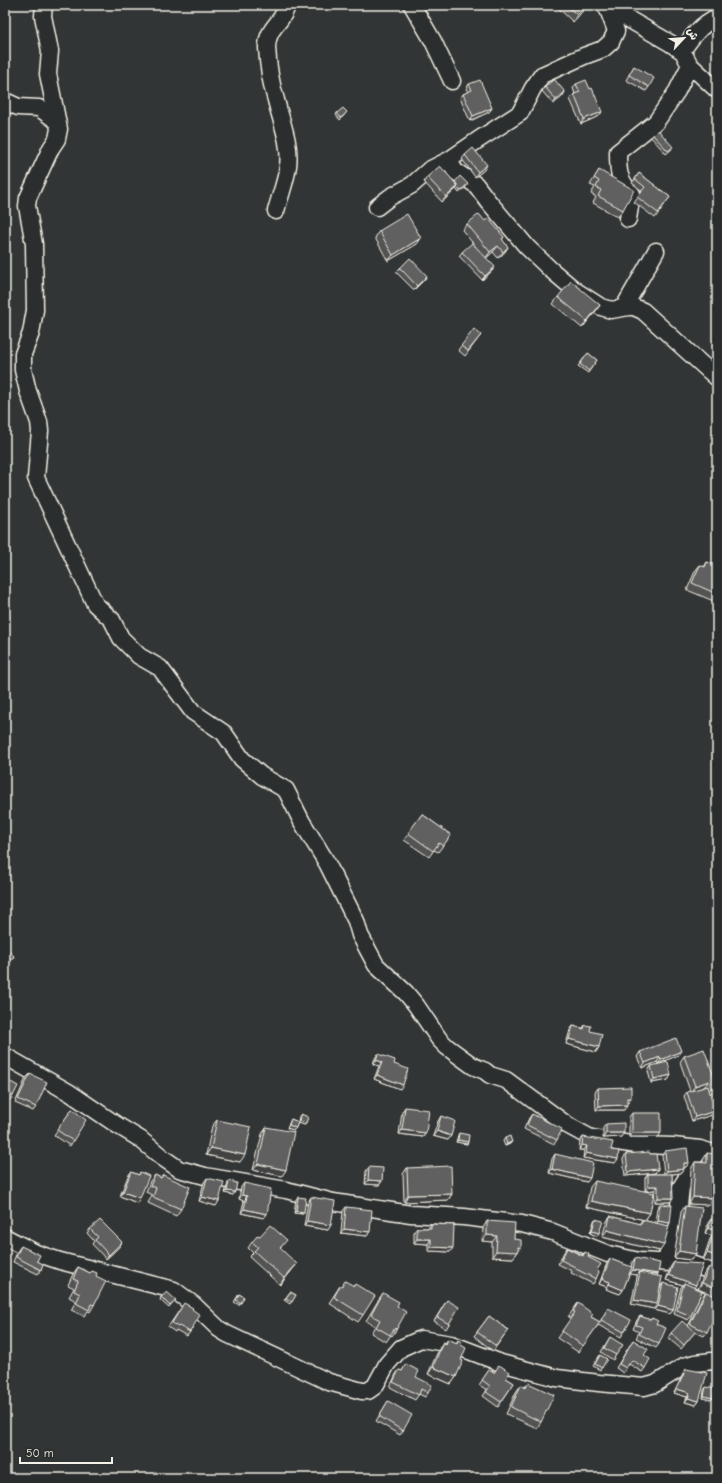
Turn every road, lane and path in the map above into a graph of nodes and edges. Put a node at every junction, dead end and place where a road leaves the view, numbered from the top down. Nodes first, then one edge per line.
1 (44, 5) edge
2 (287, 5) edge
3 (412, 5) edge
4 (606, 6) edge
5 (717, 18) edge
6 (682, 52) junction
7 (690, 65) junction
8 (452, 81) dead end
9 (717, 90) edge
10 (5, 101) edge
11 (57, 121) junction
12 (449, 160) junction
13 (377, 207) dead end
14 (276, 211) dead end
15 (628, 219) dead end
16 (656, 251) dead end
17 (624, 307) junction
18 (717, 378) edge
19 (5, 1056) edge
20 (700, 1149) junction
21 (717, 1154) edge
22 (5, 1238) edge
23 (665, 1263) junction
24 (717, 1273) edge
25 (717, 1363) edge

1 - 11 street
2 - 14 street
3 - 8 street
4 - 6 street
4 - 12 street
5 - 6 street
6 - 7 street
7 - 9 street
7 - 15 street
10 - 11 street
11 - 20 street
12 - 13 street
12 - 17 street
16 - 17 street
17 - 18 street
19 - 23 street
20 - 21 street
20 - 23 street
22 - 25 street
23 - 24 street

